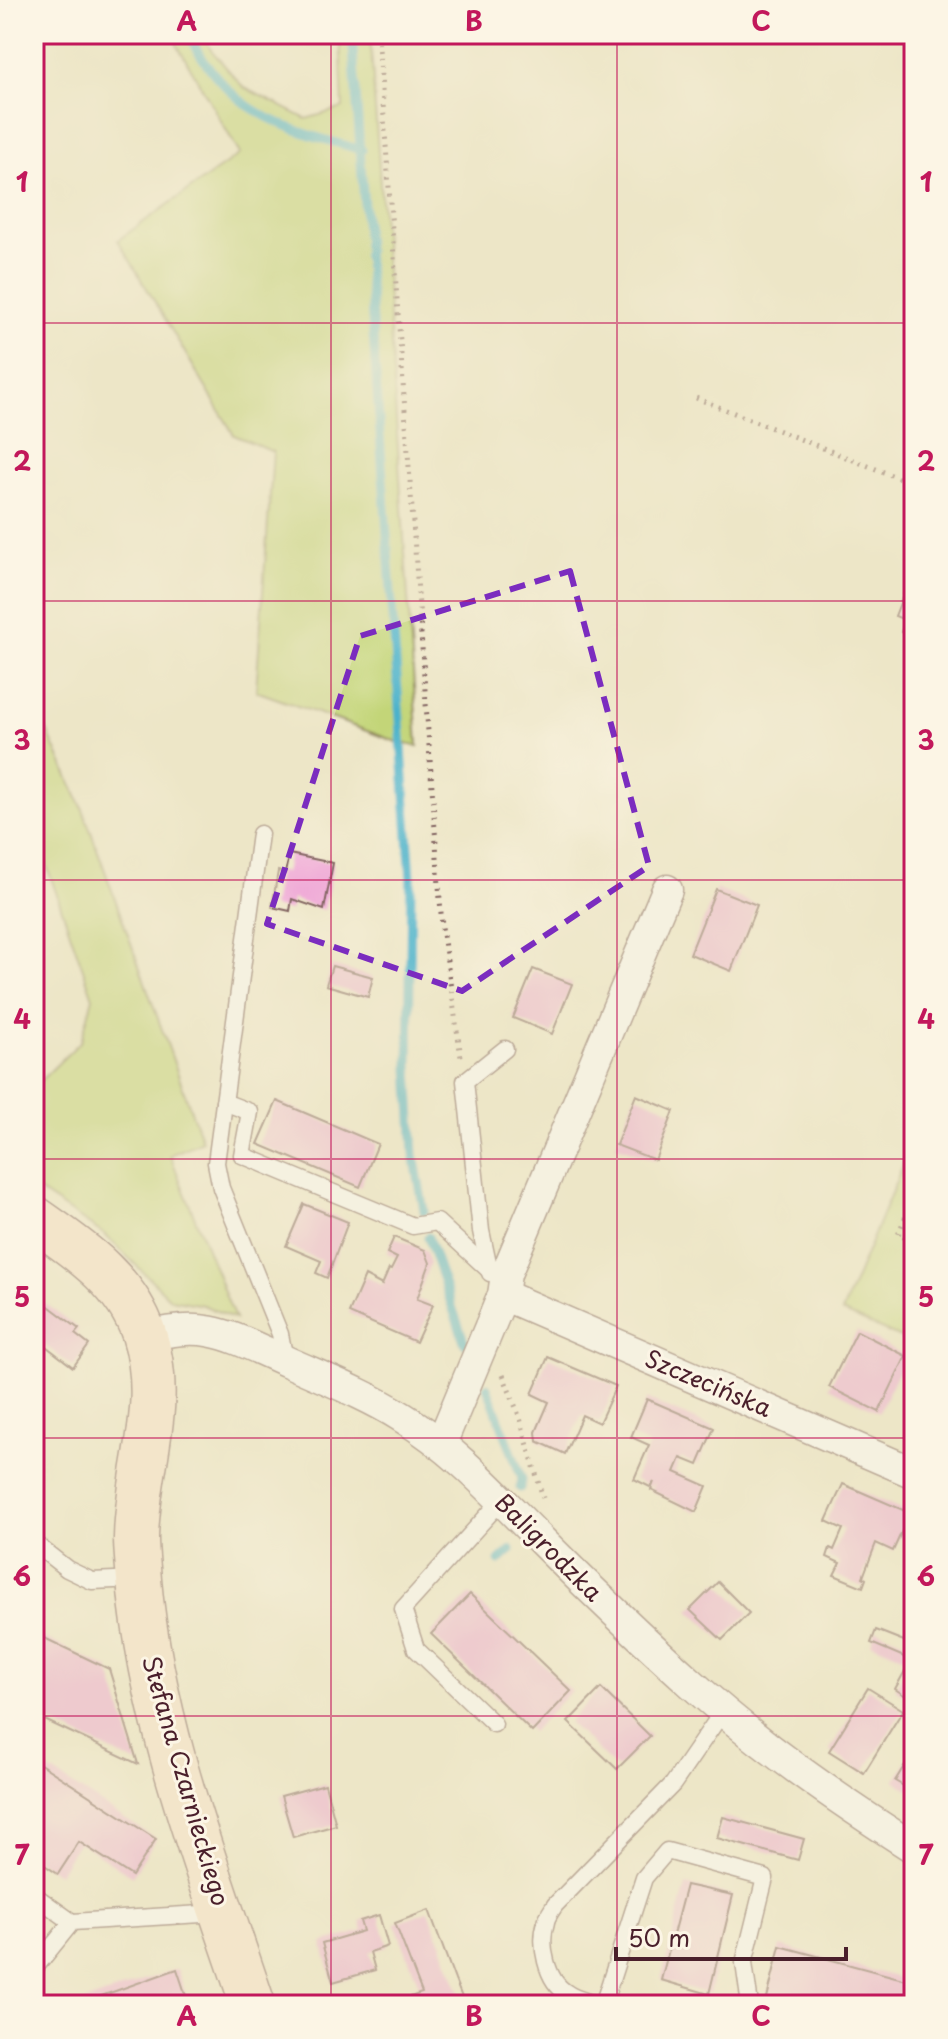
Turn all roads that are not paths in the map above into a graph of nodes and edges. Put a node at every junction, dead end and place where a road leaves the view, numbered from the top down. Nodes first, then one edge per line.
1 (260, 834) dead end
2 (667, 890) dead end
3 (505, 1049) dead end
4 (224, 1102) junction
5 (34, 1218) edge
6 (488, 1269) junction
7 (503, 1295) junction
8 (145, 1337) junction
9 (285, 1360) junction
10 (441, 1444) junction
11 (914, 1473) edge
12 (501, 1501) junction
13 (34, 1543) edge
14 (139, 1579) junction
15 (723, 1711) junction
16 (494, 1724) dead end
17 (914, 1848) edge
18 (34, 1895) edge
19 (222, 1913) junction
20 (72, 1922) junction
21 (34, 1969) edge
22 (253, 2005) edge
23 (597, 2005) edge
24 (603, 2005) edge
25 (750, 2005) edge

1 - 4 lane
2 - 7 street
3 - 6 lane
4 - 6 lane
4 - 9 lane
5 - 8 street, Stefana Czarnieckiego
6 - 7 lane
7 - 10 street
7 - 11 street, Szczecińska
8 - 9 street, Baligrodzka
8 - 14 street, Stefana Czarnieckiego
9 - 10 street, Baligrodzka
10 - 12 street, Baligrodzka
12 - 15 street, Baligrodzka
12 - 16 lane
13 - 14 lane
14 - 19 street, Stefana Czarnieckiego
15 - 17 street, Baligrodzka
15 - 23 lane
18 - 20 lane
19 - 20 lane
19 - 22 street, Stefana Czarnieckiego
20 - 21 lane
24 - 25 lane

